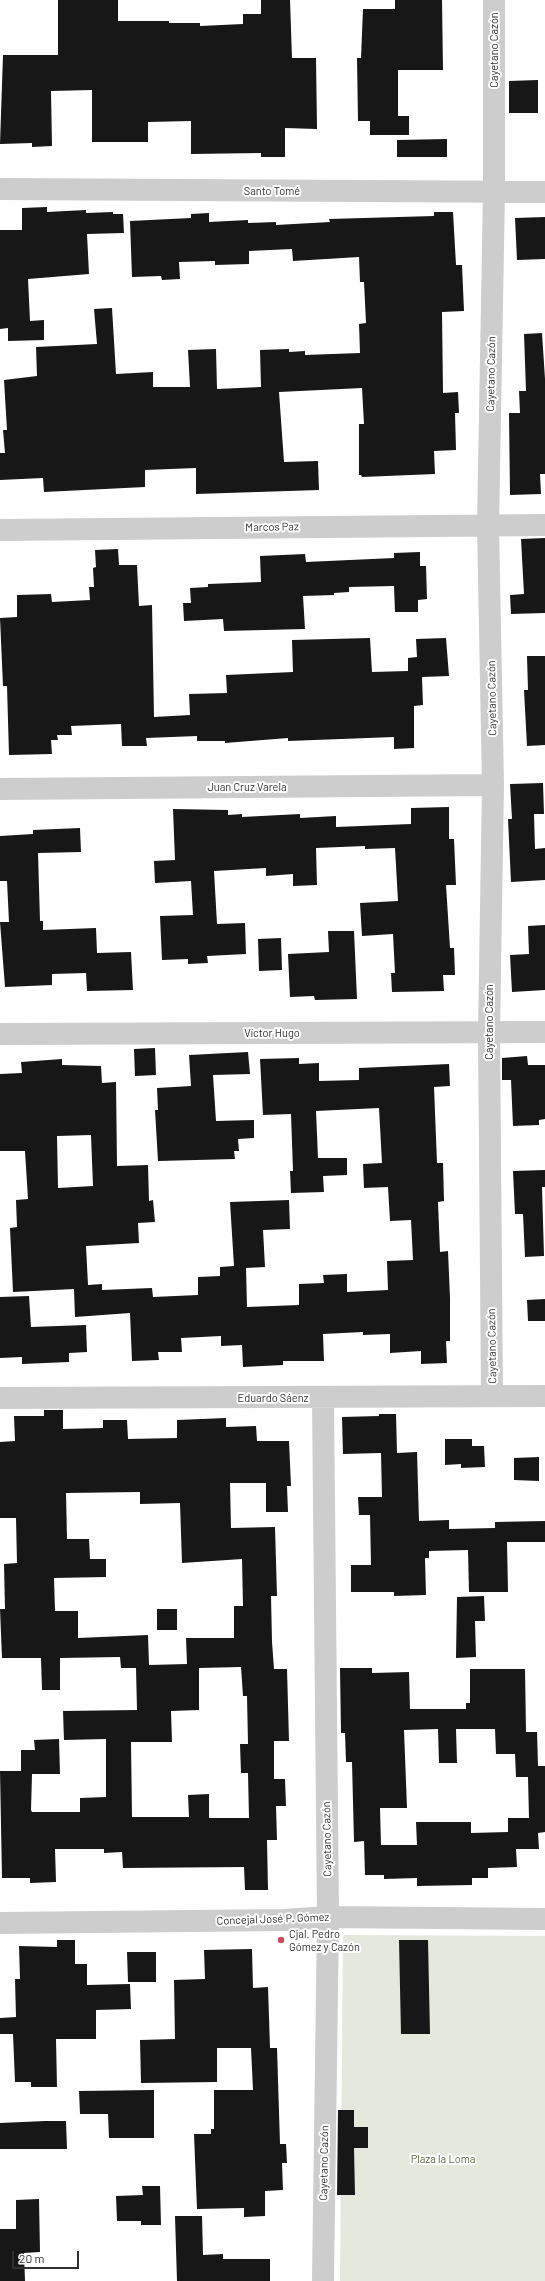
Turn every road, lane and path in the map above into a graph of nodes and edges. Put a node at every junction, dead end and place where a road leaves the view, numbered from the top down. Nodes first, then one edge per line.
1 (494, 0) edge
2 (0, 188) edge
3 (494, 192) junction
4 (545, 192) edge
5 (488, 525) junction
6 (545, 525) edge
7 (0, 530) edge
8 (493, 785) junction
9 (0, 789) edge
10 (489, 1032) junction
11 (545, 1032) edge
12 (0, 1034) edge
13 (492, 1396) junction
14 (545, 1396) edge
15 (0, 1398) edge
16 (323, 1398) junction
17 (328, 1917) junction
18 (545, 1919) edge
19 (0, 1923) edge
20 (323, 2281) edge

1 - 3 street, Cayetano Cazón
2 - 3 street, Santo Tomé
3 - 4 street, Santo Tomé
3 - 5 street, Cayetano Cazón
5 - 6 street, Marcos Paz
5 - 7 street, Marcos Paz
5 - 8 street, Cayetano Cazón
8 - 9 street, Juan Cruz Varela
8 - 10 street, Cayetano Cazón
10 - 11 street, Víctor Hugo
10 - 12 street, Víctor Hugo
10 - 13 street, Cayetano Cazón
13 - 14 street, Eduardo Sáenz
13 - 16 street, Eduardo Sáenz
15 - 16 street, Eduardo Sáenz
16 - 17 street, Cayetano Cazón
17 - 18 street, Concejal José P. Gómez
17 - 19 street, Concejal José P. Gómez
17 - 20 street, Cayetano Cazón

